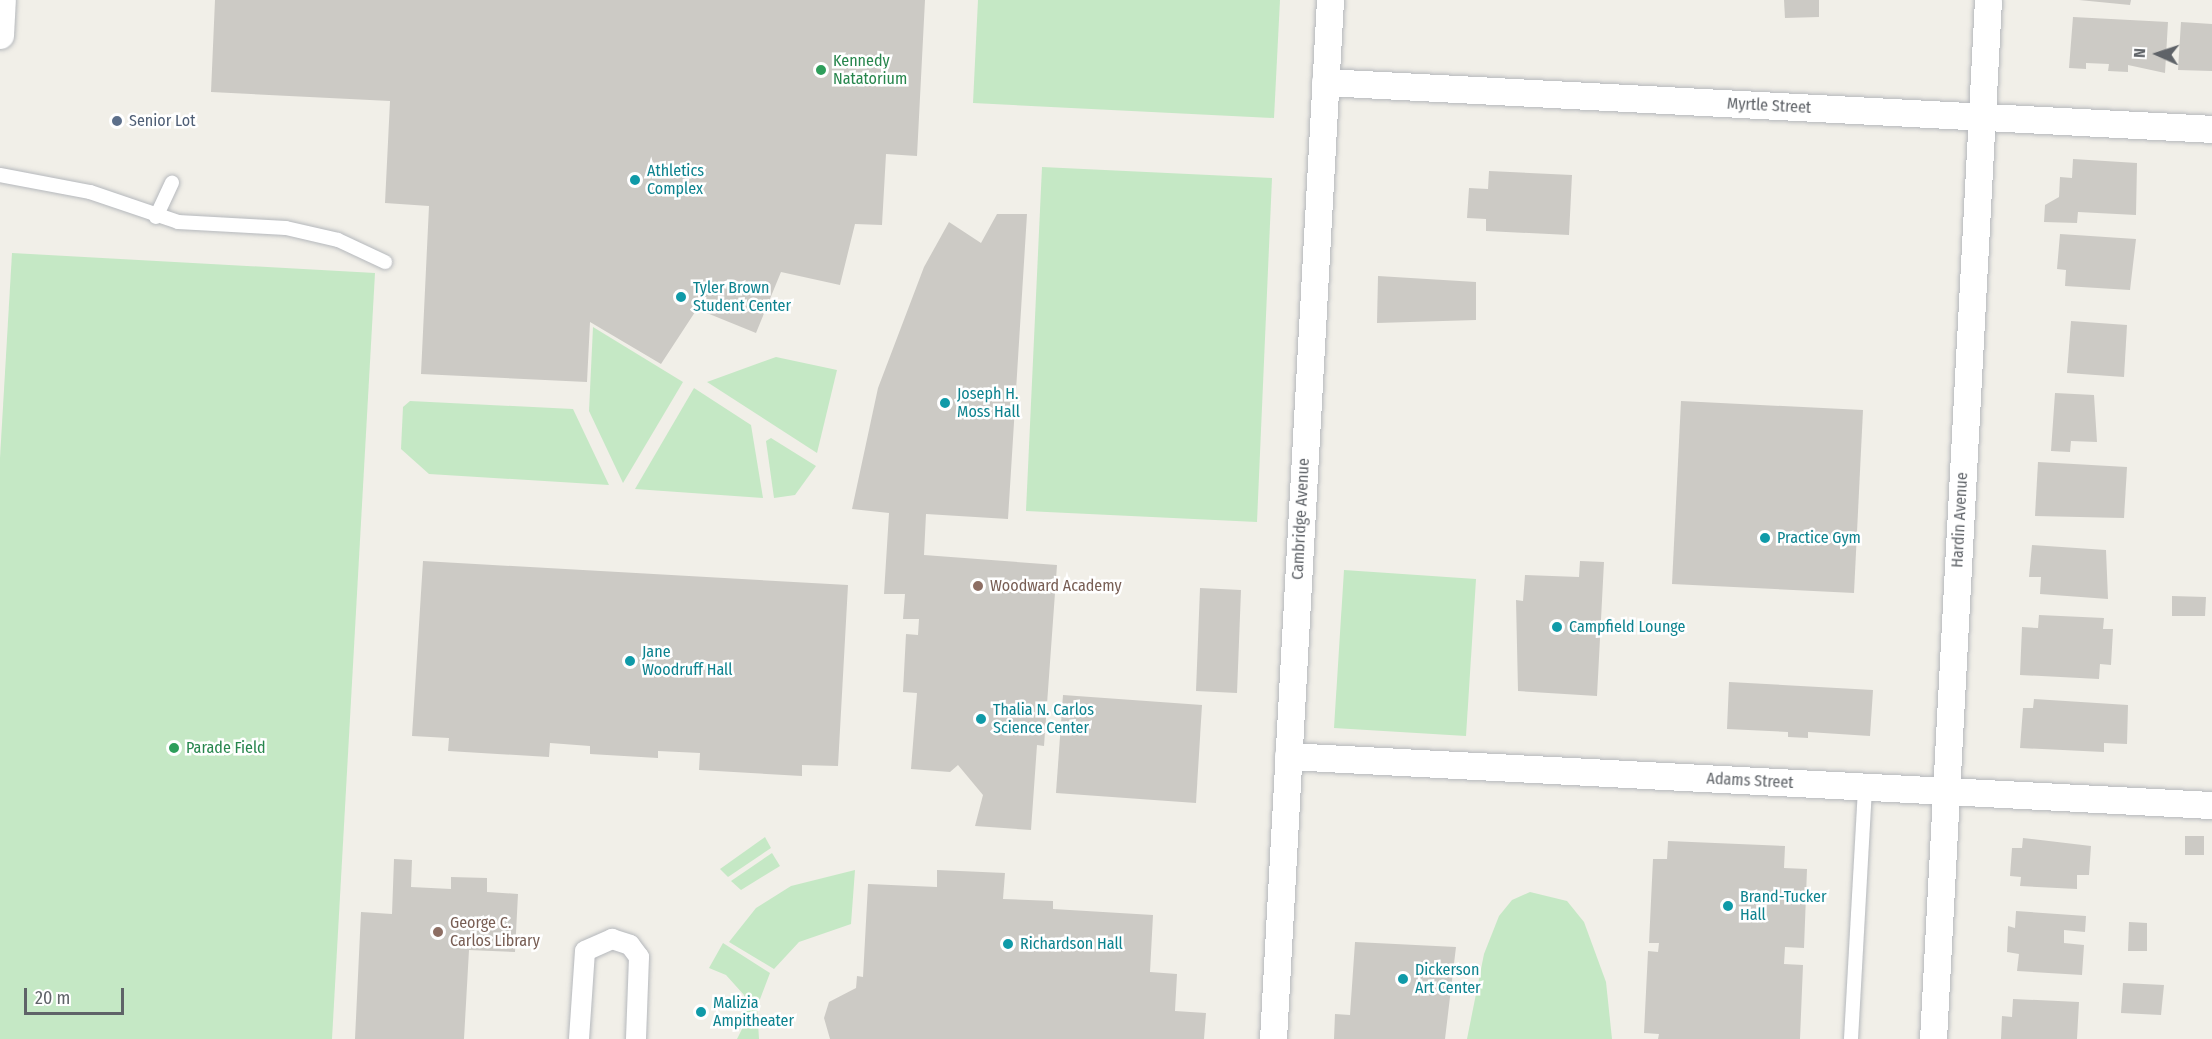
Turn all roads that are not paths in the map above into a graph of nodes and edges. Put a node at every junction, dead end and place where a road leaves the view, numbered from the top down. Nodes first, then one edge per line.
1 (1330, 0) edge
2 (1988, 0) edge
3 (1325, 82) junction
4 (1982, 117) junction
5 (2212, 129) edge
6 (0, 175) edge
7 (172, 182) dead end
8 (156, 217) junction
9 (385, 262) dead end
10 (1288, 756) junction
11 (1865, 787) junction
12 (1946, 791) junction
13 (2212, 805) edge
14 (579, 1039) edge
15 (636, 1039) edge
16 (1273, 1039) edge
17 (1851, 1039) edge
18 (1933, 1039) edge

1 - 3 street, Cambridge Avenue
2 - 4 street, Hardin Avenue
3 - 4 street, Myrtle Street
3 - 10 street, Cambridge Avenue
4 - 5 street, Myrtle Street
4 - 12 street, Hardin Avenue
6 - 8 lane
7 - 8 lane
8 - 9 lane
10 - 11 street, Adams Street
10 - 16 street, Cambridge Avenue
11 - 12 street, Adams Street
11 - 17 lane
12 - 13 street, Adams Street
12 - 18 street, Hardin Avenue
14 - 15 street

